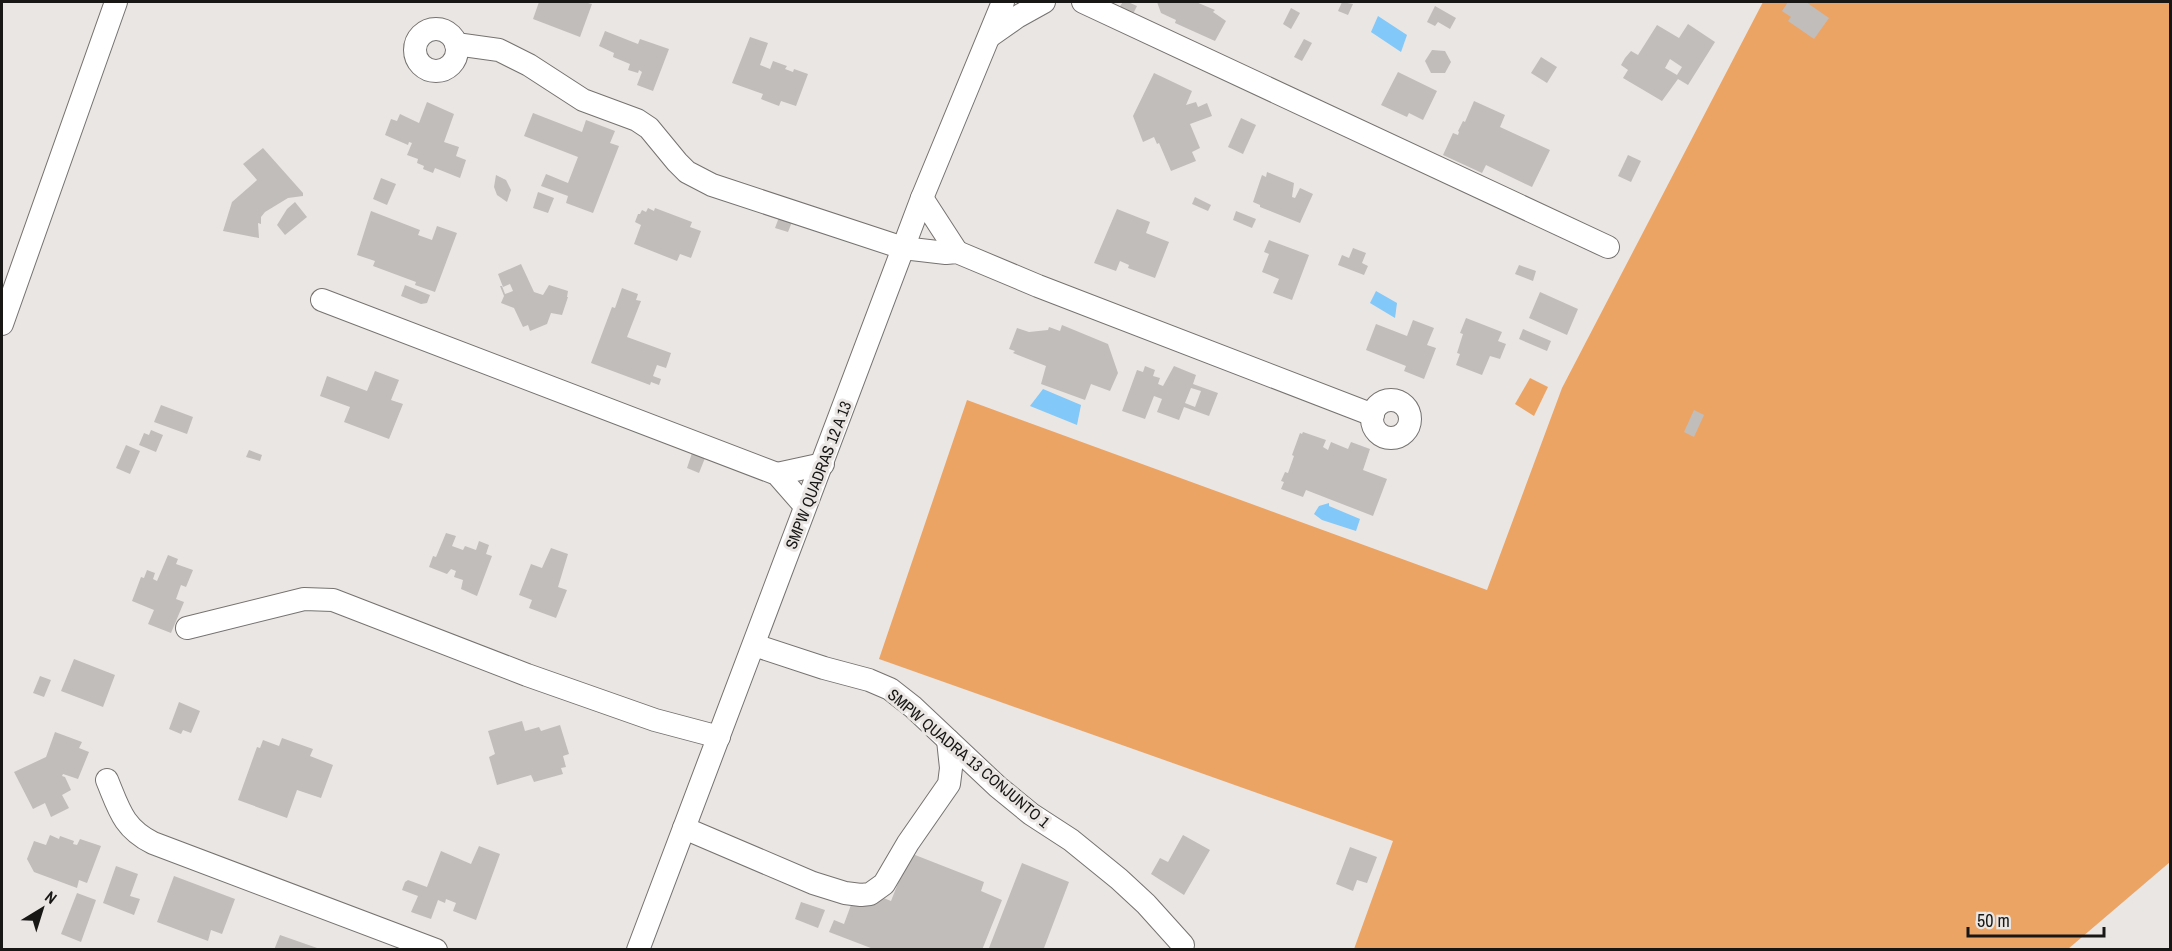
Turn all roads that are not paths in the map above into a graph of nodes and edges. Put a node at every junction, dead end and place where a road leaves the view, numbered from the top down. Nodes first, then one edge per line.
1 (116, 2) edge
2 (1044, 2) edge
3 (1083, 2) edge
4 (1000, 3) edge
5 (990, 36) junction
6 (456, 44) dead end
7 (922, 198) junction
8 (1608, 247) dead end
9 (903, 248) junction
10 (957, 252) junction
11 (322, 300) dead end
12 (2, 324) edge
13 (1373, 415) dead end
14 (823, 464) junction
15 (777, 474) junction
16 (805, 506) junction
17 (187, 628) dead end
18 (754, 645) junction
19 (719, 737) junction
20 (948, 740) junction
21 (106, 780) dead end
22 (684, 828) junction
23 (1183, 945) dead end
24 (436, 950) edge
25 (638, 950) edge

1 - 12 street
2 - 5 street
3 - 8 street
4 - 5 street, SMPW QUADRAS 12 A 13
5 - 7 street, SMPW QUADRAS 12 A 13
6 - 9 street
7 - 9 street, SMPW QUADRAS 12 A 13
7 - 10 street
9 - 10 street
9 - 14 street, SMPW QUADRAS 12 A 13
10 - 13 street
11 - 15 street
14 - 15 street
14 - 16 street, SMPW QUADRAS 12 A 13
15 - 16 street
16 - 18 street, SMPW QUADRAS 12 A 13
17 - 19 street
18 - 19 street, SMPW QUADRAS 12 A 13
18 - 20 street, SMPW QUADRA 13 CONJUNTO 1
19 - 22 street, SMPW QUADRAS 12 A 13
20 - 22 street
20 - 23 street, SMPW QUADRA 13 CONJUNTO 1
21 - 24 street
22 - 25 street, SMPW QUADRAS 12 A 13

